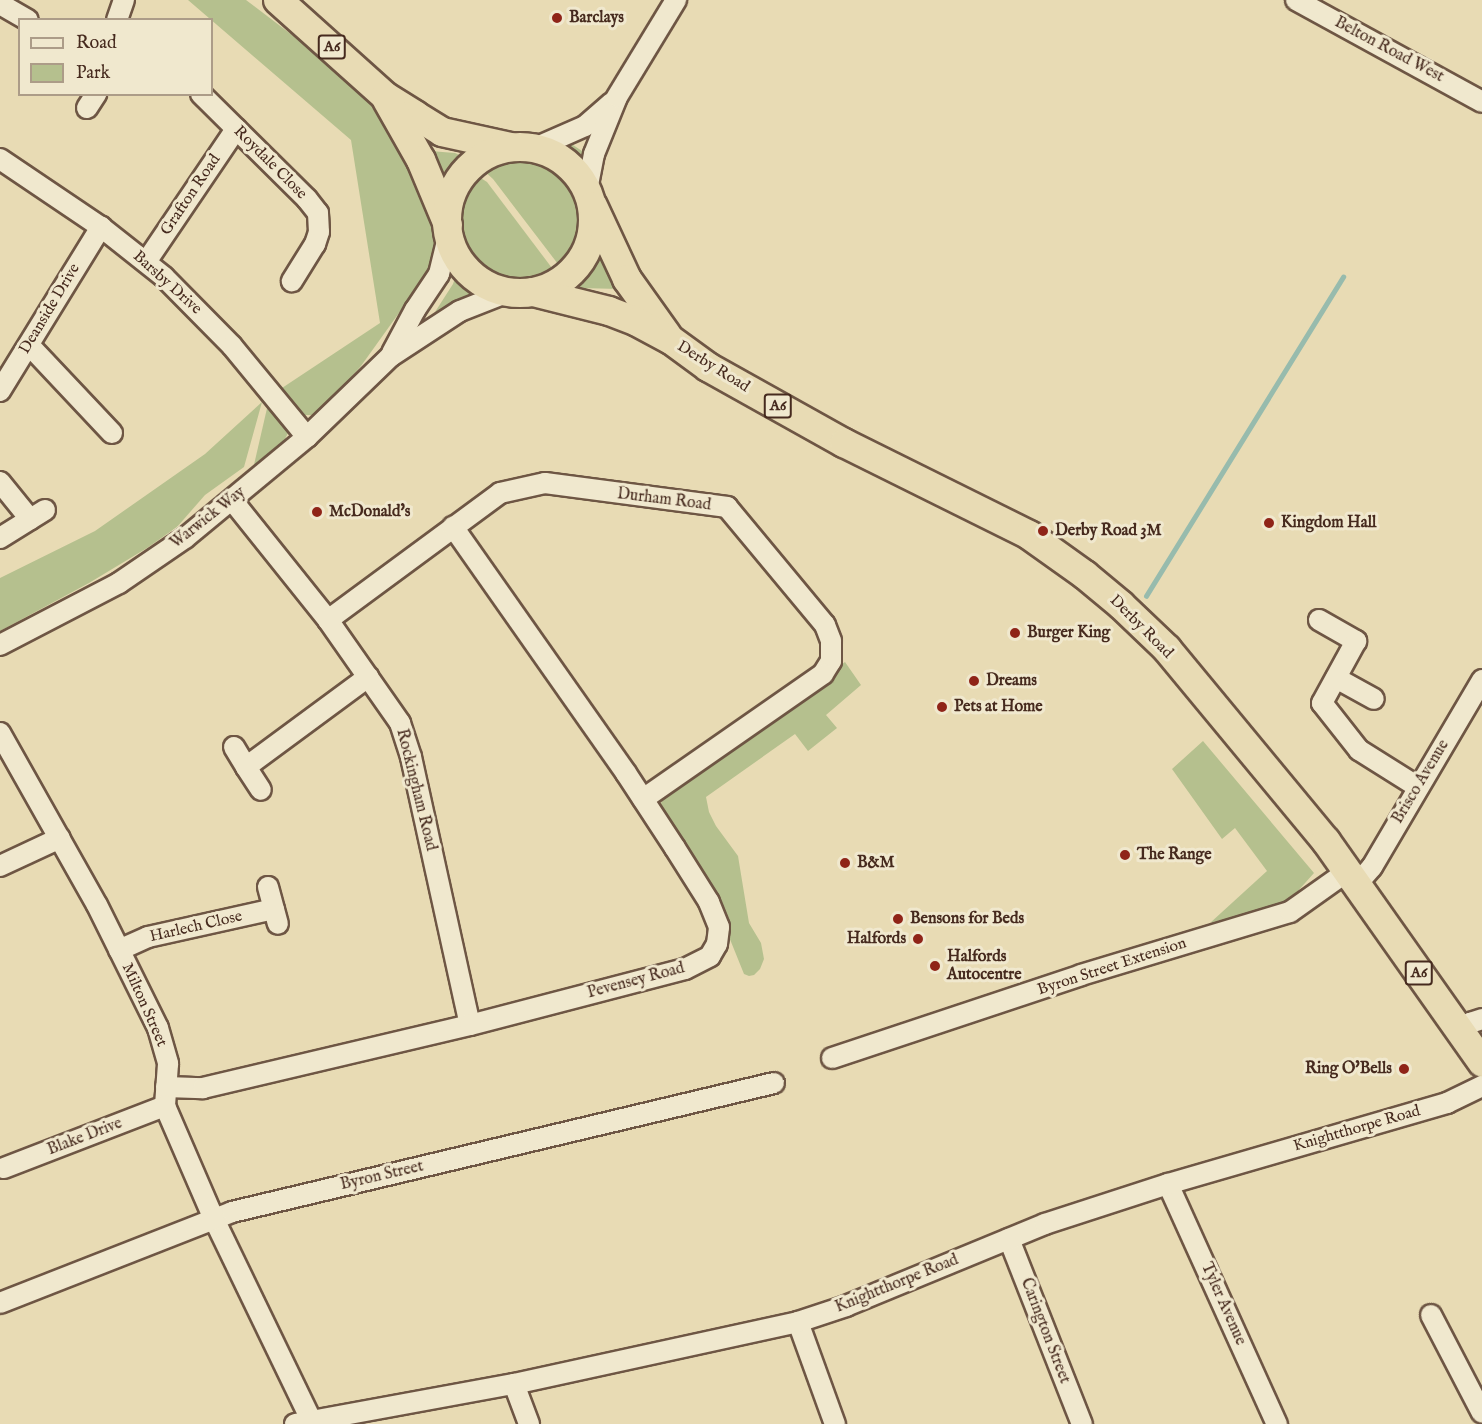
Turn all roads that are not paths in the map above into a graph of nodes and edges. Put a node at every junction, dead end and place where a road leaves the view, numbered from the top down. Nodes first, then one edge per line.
1 (124, 0) edge
2 (278, 0) edge
3 (676, 0) edge
4 (1296, 0) edge
5 (0, 4) edge
6 (29, 14) edge
7 (118, 18) edge
8 (203, 96) edge
9 (385, 96) junction
10 (617, 97) junction
11 (1482, 102) edge
12 (236, 129) junction
13 (523, 148) junction
14 (0, 159) edge
15 (588, 196) junction
16 (101, 227) junction
17 (448, 229) junction
18 (146, 262) junction
19 (299, 277) dead end
20 (520, 292) junction
21 (670, 340) junction
22 (29, 345) junction
23 (391, 356) junction
24 (0, 391) edge
25 (113, 432) dead end
26 (307, 437) junction
27 (0, 482) edge
28 (232, 500) junction
29 (453, 527) junction
30 (0, 538) edge
31 (328, 620) junction
32 (1319, 620) dead end
33 (0, 645) edge
34 (368, 677) junction
35 (1336, 678) junction
36 (1482, 680) edge
37 (1374, 699) dead end
38 (0, 734) edge
39 (234, 747) dead end
40 (246, 767) junction
41 (1418, 788) junction
42 (261, 790) dead end
43 (643, 799) junction
44 (60, 838) junction
45 (0, 866) edge
46 (1353, 877) junction
47 (268, 887) dead end
48 (119, 950) junction
49 (470, 1025) junction
50 (1471, 1025) edge
51 (832, 1058) dead end
52 (1481, 1058) edge
53 (774, 1083) dead end
54 (1482, 1086) edge
55 (165, 1096) junction
56 (4, 1168) dead end
57 (1168, 1184) junction
58 (214, 1219) junction
59 (1009, 1239) junction
60 (0, 1303) edge
61 (1431, 1315) dead end
62 (798, 1322) junction
63 (514, 1384) junction
64 (1482, 1413) edge
65 (303, 1422) edge
66 (529, 1424) edge
67 (835, 1424) edge
68 (1082, 1424) edge
69 (1277, 1424) edge

1 - 7 street
2 - 9 highway, A6
3 - 10 street
4 - 11 street, Belton Road West
5 - 6 street
8 - 12 street, Roydale Close
9 - 13 highway, A6
9 - 17 highway, A6
10 - 13 street
10 - 15 street
12 - 18 street, Grafton Road
12 - 19 street, Roydale Close
13 - 15 highway, A6
13 - 17 highway
14 - 16 street, Barsby Drive
15 - 20 highway
15 - 21 highway, Derby Road / A6
16 - 18 street, Barsby Drive
16 - 22 street, Deanside Drive
17 - 20 highway, A6
17 - 23 street, Warwick Way
18 - 26 street, Barsby Drive
20 - 21 highway, Derby Road / A6
20 - 23 street, Warwick Way
21 - 46 highway, Derby Road / A6
22 - 24 street, Deanside Drive
22 - 25 street
23 - 26 street, Warwick Way
26 - 28 street, Warwick Way
27 - 30 street
28 - 31 street, Rockingham Road
28 - 33 street, Warwick Way
29 - 31 street, Durham Road
29 - 43 street, Pevensey Road
29 - 43 street, Durham Road
31 - 34 street, Rockingham Road
32 - 35 street
34 - 40 street
34 - 49 street, Rockingham Road
35 - 37 street
35 - 41 street
36 - 41 street, Brisco Avenue
38 - 44 street, Milton Street
39 - 40 street
40 - 42 street
41 - 46 street, Brisco Avenue
43 - 49 street, Pevensey Road
44 - 45 street
44 - 48 street, Milton Street
46 - 50 highway, Derby Road / A6
46 - 51 street, Byron Street Extension
47 - 48 street, Harlech Close
48 - 55 street, Milton Street
49 - 55 street, Pevensey Road
50 - 52 highway, Derby Road / A6
53 - 58 street, Byron Street
54 - 57 street, Knightthorpe Road
55 - 56 street, Blake Drive
55 - 58 street, Milton Street
57 - 59 street, Knightthorpe Road
57 - 69 street, Tyler Avenue
58 - 60 street, Byron Street
58 - 65 street, Milton Street
59 - 62 street, Knightthorpe Road
59 - 68 street, Carington Street
61 - 64 street
62 - 63 street, Knightthorpe Road
62 - 67 street
63 - 65 street, Knightthorpe Road
63 - 66 street

